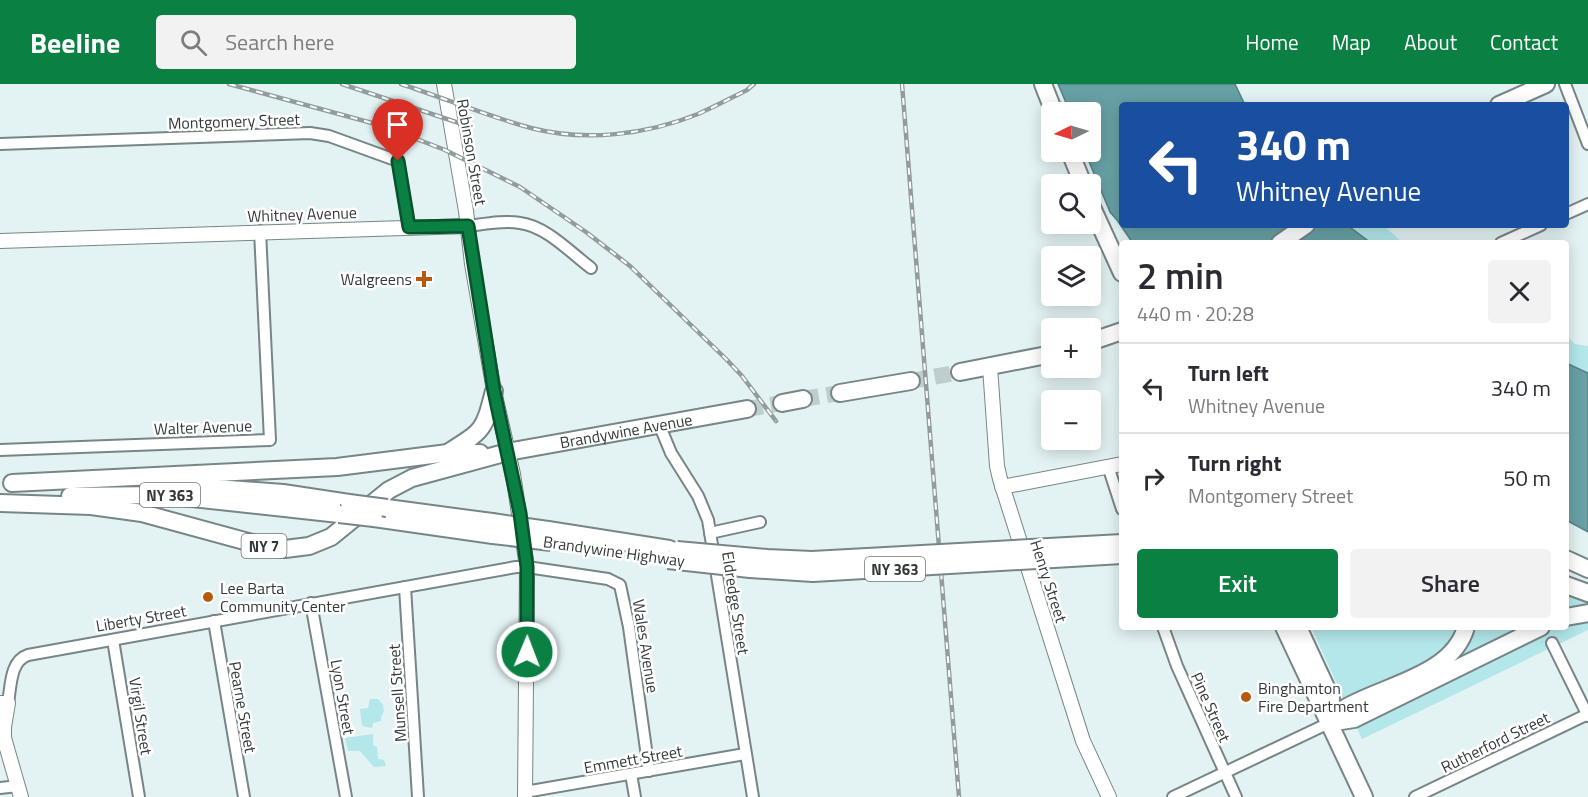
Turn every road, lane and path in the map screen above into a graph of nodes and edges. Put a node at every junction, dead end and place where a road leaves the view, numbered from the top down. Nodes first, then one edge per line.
1 (444, 84) edge
2 (1043, 84) edge
3 (1546, 84) edge
4 (1565, 84) edge
5 (1050, 102) edge
6 (1506, 102) edge
7 (0, 144) edge
8 (1588, 144) edge
9 (1588, 204) edge
10 (1569, 213) edge
11 (468, 226) junction
12 (409, 227) junction
13 (1101, 227) edge
14 (1302, 228) edge
15 (1534, 228) edge
16 (260, 231) junction
17 (1284, 240) edge
18 (1508, 240) edge
19 (0, 241) edge
20 (1119, 266) edge
21 (591, 268) dead end
22 (1119, 332) edge
23 (1101, 338) edge
24 (1041, 356) edge
25 (990, 367) junction
26 (960, 372) tunnel mouth
27 (911, 381) tunnel mouth
28 (494, 391) junction
29 (840, 393) tunnel mouth
30 (803, 399) tunnel mouth
31 (782, 403) tunnel mouth
32 (747, 409) tunnel mouth
33 (659, 424) junction
34 (0, 450) edge
35 (508, 452) junction
36 (448, 453) junction
37 (1115, 465) edge
38 (6, 483) edge
39 (1002, 487) junction
40 (1119, 490) edge
41 (0, 501) edge
42 (344, 508) junction
43 (760, 522) dead end
44 (710, 533) junction
45 (1119, 543) edge
46 (668, 554) junction
47 (1119, 555) edge
48 (1569, 560) edge
49 (527, 567) junction
50 (1569, 567) edge
51 (1588, 570) edge
52 (1588, 575) edge
53 (1569, 586) edge
54 (405, 587) junction
55 (1588, 593) edge
56 (311, 603) junction
57 (1588, 613) edge
58 (1569, 616) edge
59 (214, 621) junction
60 (1164, 630) edge
61 (1285, 630) edge
62 (1299, 630) edge
63 (1465, 630) edge
64 (1535, 630) edge
65 (113, 640) junction
66 (1552, 643) dead end
67 (4, 703) edge
68 (1588, 715) edge
69 (1329, 723) junction
70 (746, 754) junction
71 (649, 771) junction
72 (1224, 773) junction
73 (631, 774) junction
74 (0, 788) edge
75 (19, 792) edge
76 (525, 795) edge
77 (139, 797) edge
78 (244, 797) edge
79 (346, 797) edge
80 (418, 797) edge
81 (635, 797) edge
82 (753, 797) edge
83 (1109, 797) edge
84 (1173, 797) edge
85 (1236, 797) edge
86 (1364, 797) edge
87 (1415, 797) edge

1 - 11 street, Robinson Street
2 - 5 main road
3 - 6 main road
4 - 8 street
7 - 12 street, Montgomery Street
9 - 10 street
11 - 12 street, Whitney Avenue
11 - 21 street, Whitney Avenue
11 - 28 street, Robinson Street
12 - 16 street, Whitney Avenue
13 - 20 main road
14 - 17 main road
15 - 18 street
16 - 19 street, Whitney Avenue
16 - 34 street, Walter Avenue
22 - 23 main road
24 - 25 main road
25 - 26 main road
25 - 39 street, Henry Street
27 - 29 main road
28 - 35 street, Robinson Street
28 - 36 main road
30 - 31 main road
32 - 33 main road, Brandywine Avenue / NY 7
33 - 35 main road, Brandywine Avenue / NY 7
33 - 44 street, Eldredge Street
35 - 36 main road, NY 7
35 - 41 main road, NY 7
35 - 49 street, Robinson Street
36 - 38 main road, NY 7
37 - 39 street
37 - 40 street
38 - 42 main road, Brandywine Highway / NY 363
39 - 83 street, Henry Street
41 - 42 main road, Brandywine Highway / NY 363
42 - 46 main road, Brandywine Highway / NY 363, bridge
43 - 44 street
44 - 70 street, Eldredge Street
45 - 46 main road, Brandywine Highway / NY 363, bridge
46 - 47 main road, Brandywine Highway / NY 363, bridge
48 - 51 main road
49 - 54 street, Liberty Street
49 - 71 street, Wales Avenue
49 - 76 street, Robinson Street
50 - 52 main road
53 - 55 main road
54 - 56 street, Liberty Street
54 - 80 street, Munsell Street
56 - 59 street, Liberty Street
56 - 79 street, Lyon Street
57 - 58 main road
59 - 65 street, Liberty Street
59 - 78 street, Pearne Street
60 - 72 street, Pine Street
61 - 69 main road
62 - 69 main road
63 - 69 main road
64 - 69 main road
65 - 67 street, Liberty Street
65 - 77 street, Virgil Street
66 - 68 street
67 - 75 street
68 - 87 street, Rutherford Street
69 - 72 street
69 - 86 main road
70 - 71 street, Emmett Street
70 - 82 street, Eldredge Street
71 - 73 street, Emmett Street
72 - 84 street
72 - 85 street, Pine Street
73 - 76 street, Emmett Street
73 - 81 street
74 - 75 street

